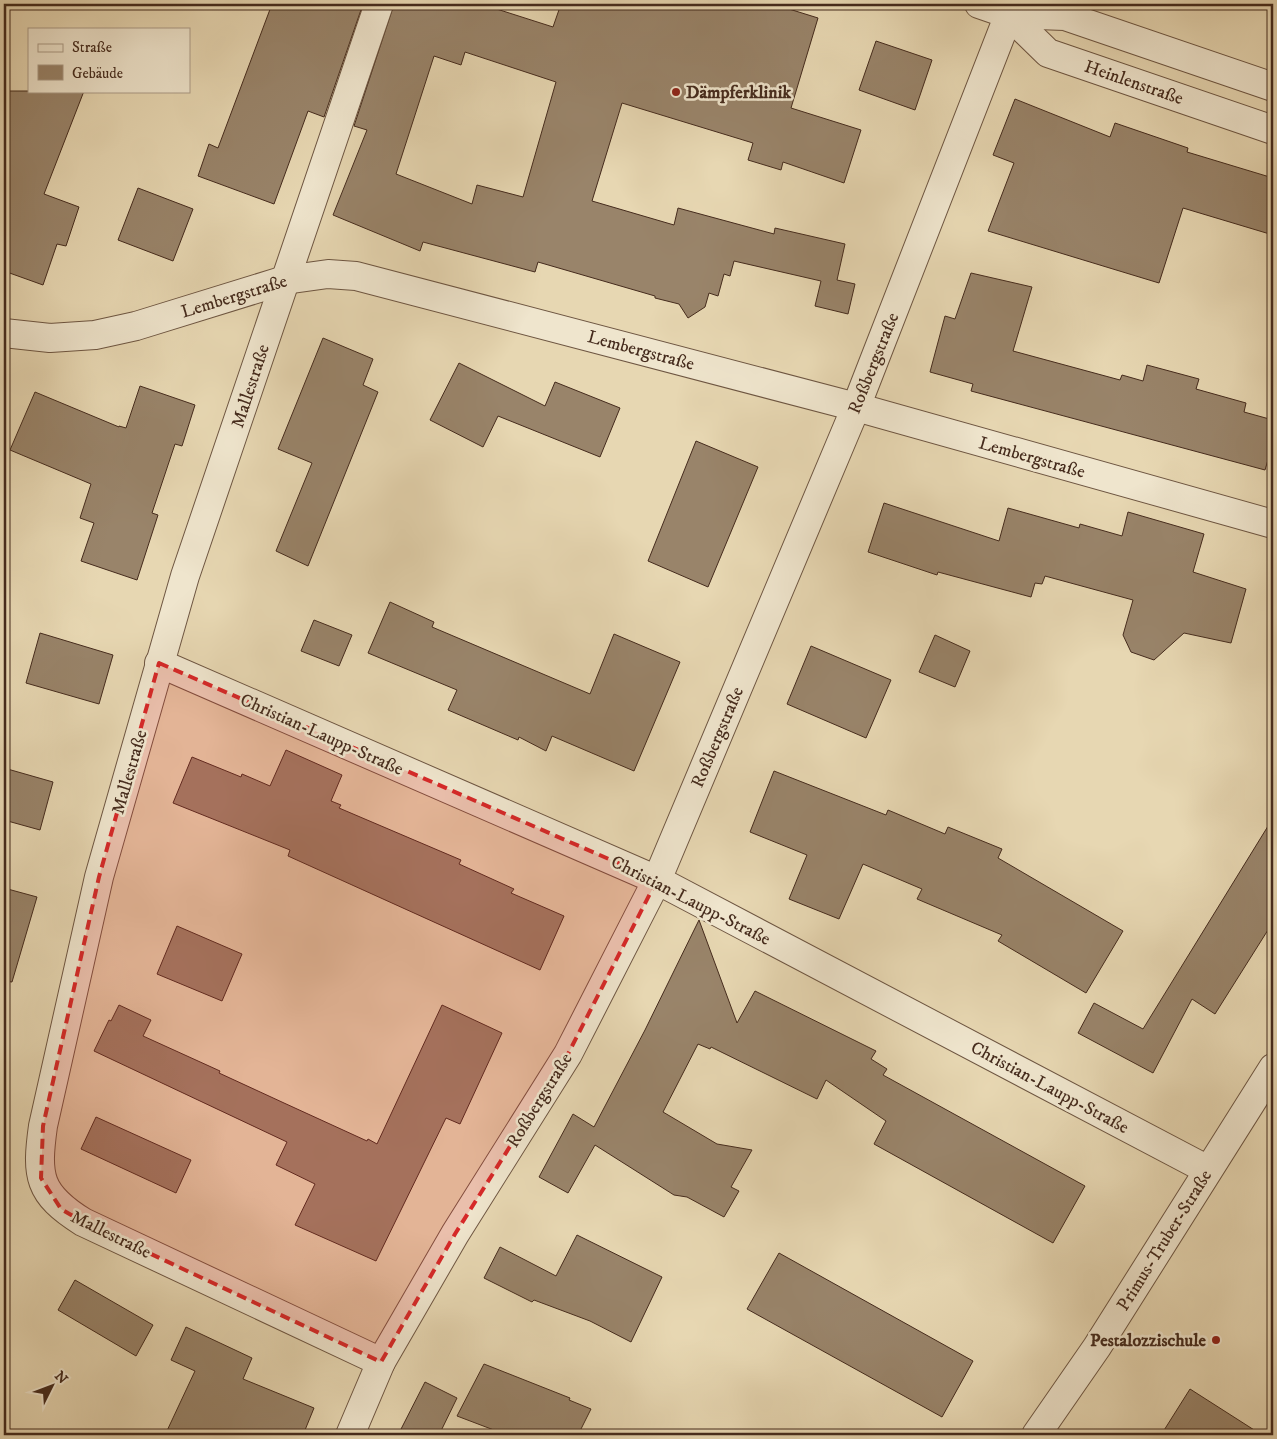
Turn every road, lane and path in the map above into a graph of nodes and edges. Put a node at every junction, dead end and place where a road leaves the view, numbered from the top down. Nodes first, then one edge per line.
1 (379, 4) edge
2 (979, 4) edge
3 (1010, 9) edge
4 (1273, 87) edge
5 (1273, 130) edge
6 (285, 280) junction
7 (4, 334) edge
8 (856, 407) junction
9 (1273, 524) edge
10 (159, 663) junction
11 (657, 880) junction
12 (1273, 1068) edge
13 (1208, 1170) junction
14 (381, 1362) junction
15 (350, 1435) edge
16 (1036, 1435) edge

1 - 6 street, Mallestraße
2 - 3 street, Heinlenstraße
3 - 4 street, Heinlenstraße
3 - 5 street, Heinlenstraße
3 - 8 street, Roßbergstraße
6 - 7 street, Lembergstraße
6 - 8 street, Lembergstraße
6 - 10 street, Mallestraße
8 - 9 street, Lembergstraße
8 - 11 street, Roßbergstraße
10 - 11 street, Christian-Laupp-Straße
10 - 14 street, Mallestraße
11 - 13 street, Christian-Laupp-Straße
11 - 14 street, Roßbergstraße
12 - 13 street, Primus-Truber-Straße
13 - 16 street, Primus-Truber-Straße
14 - 15 street, Roßbergstraße

